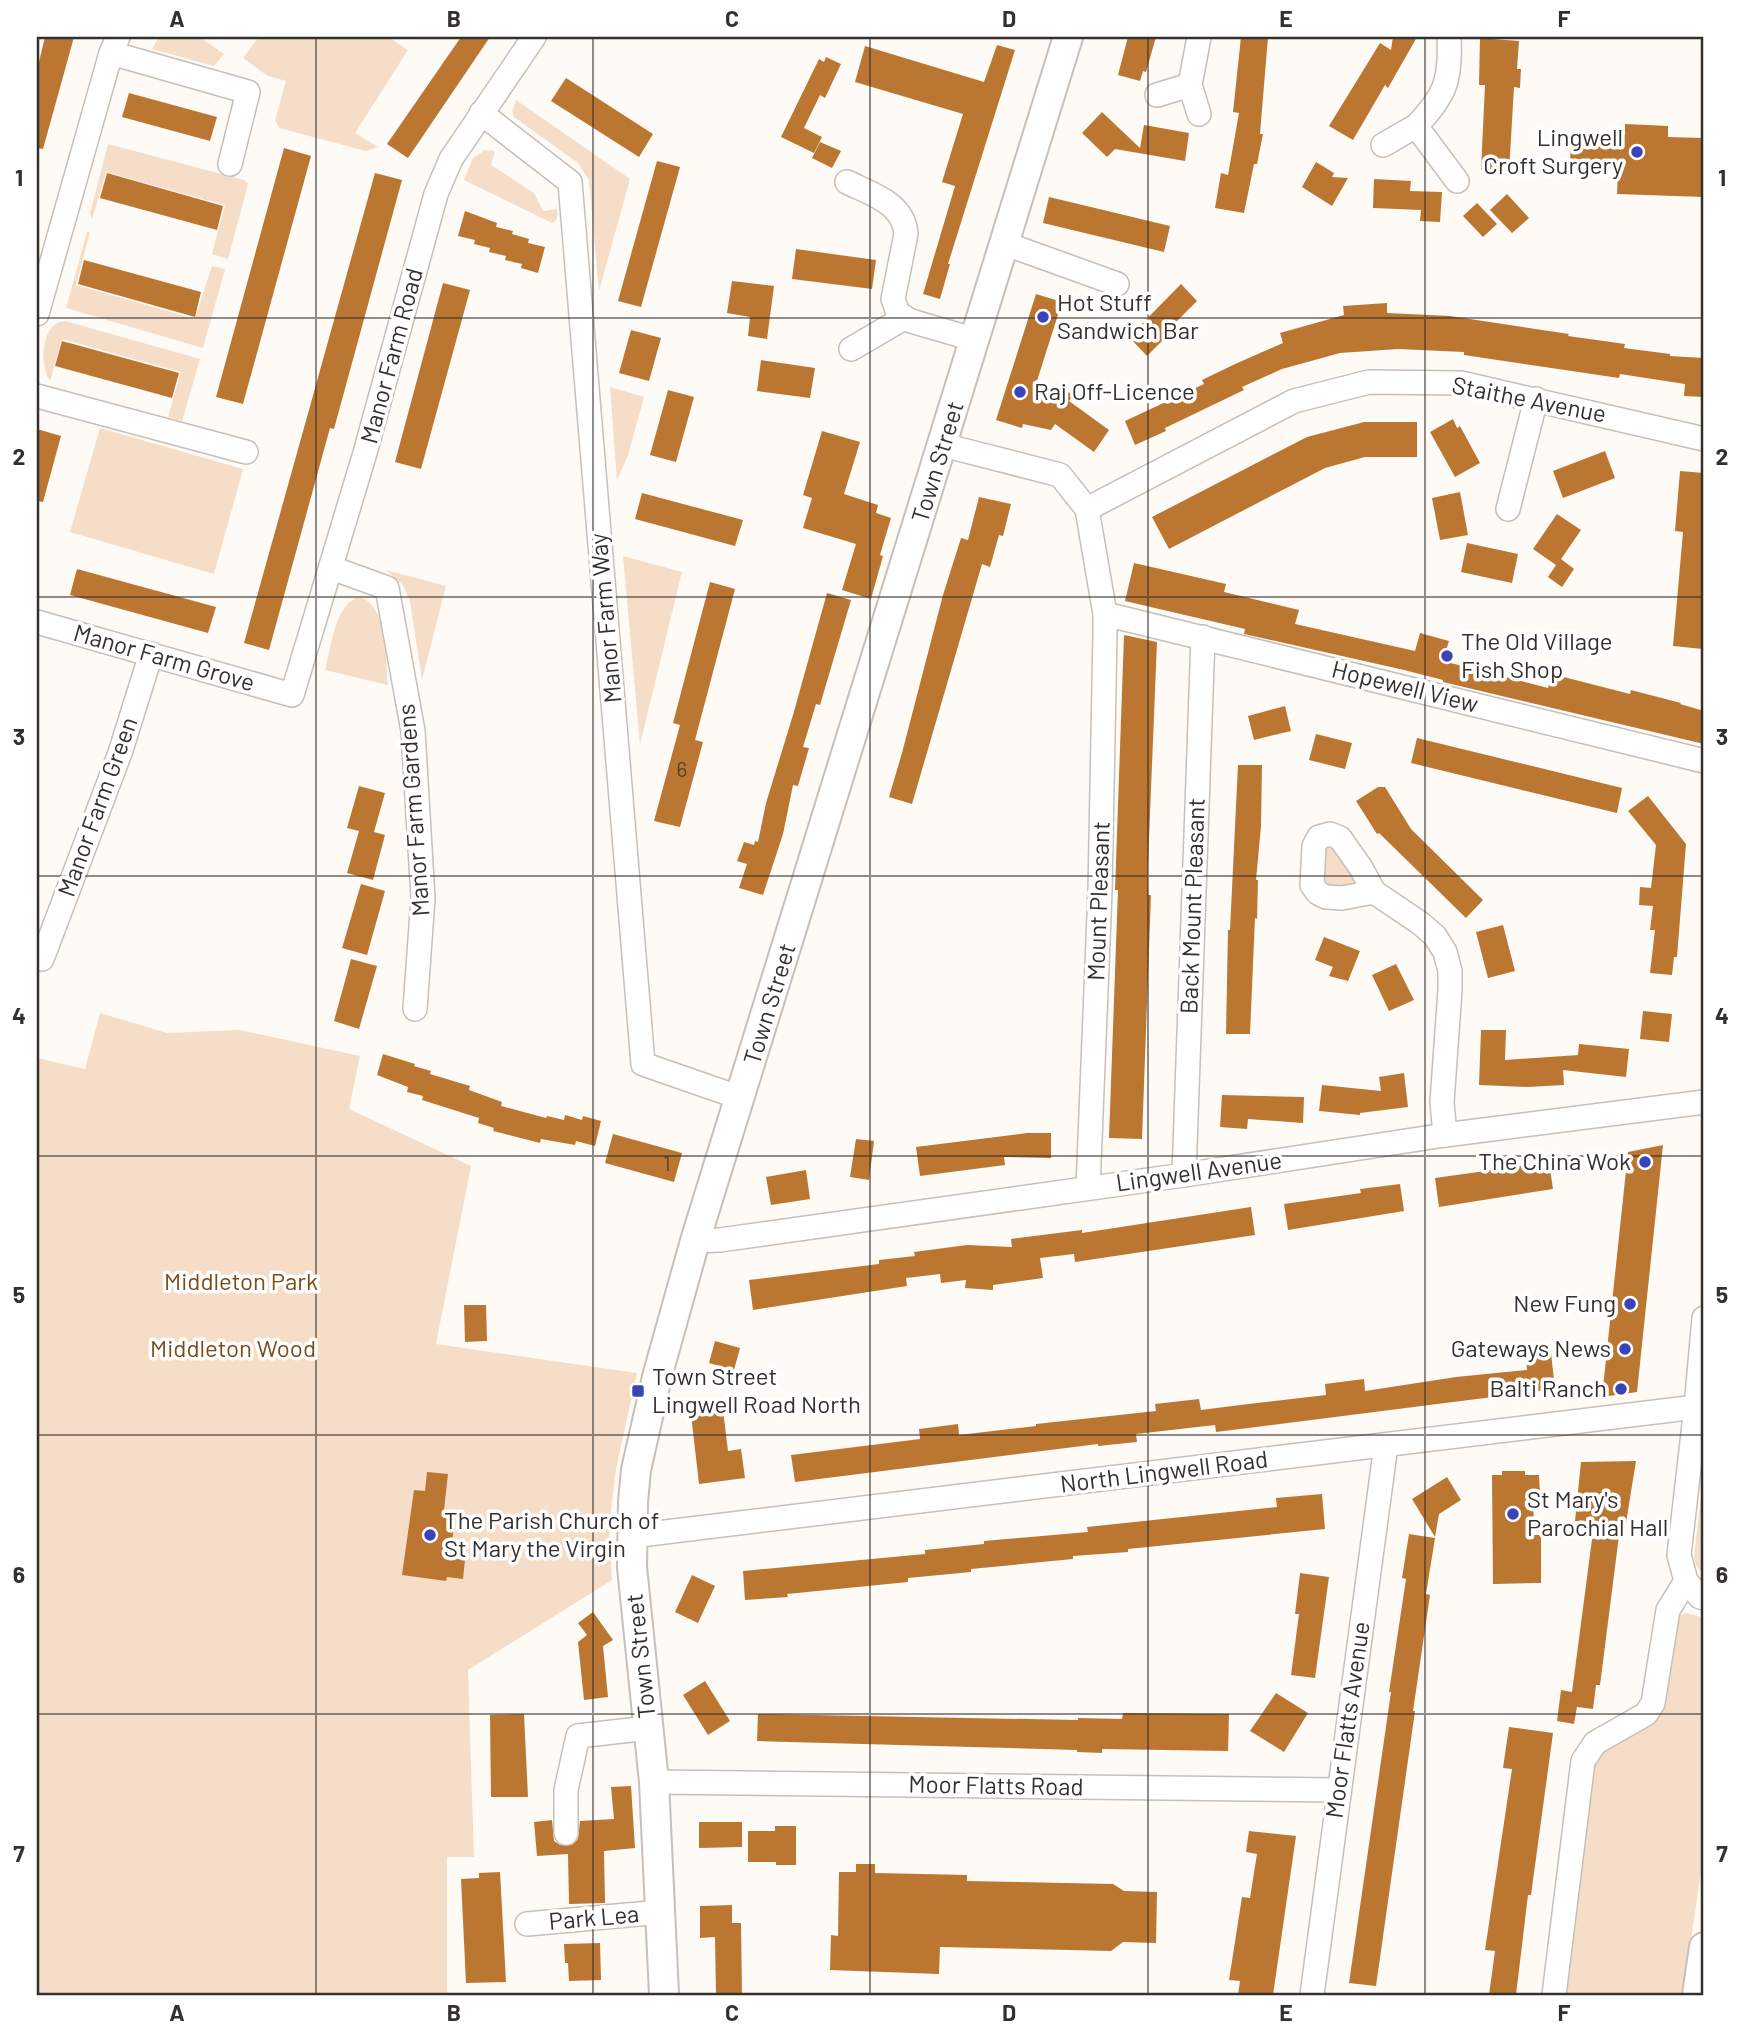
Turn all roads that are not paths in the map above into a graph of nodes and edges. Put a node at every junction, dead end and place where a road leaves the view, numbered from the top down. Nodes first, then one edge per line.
1 (534, 37) edge
2 (1068, 37) edge
3 (1199, 37) edge
4 (1449, 37) edge
5 (115, 45) edge
6 (1190, 85) junction
7 (1157, 95) dead end
8 (481, 113) junction
9 (1199, 114) dead end
10 (1416, 126) junction
11 (1383, 145) dead end
12 (230, 164) dead end
13 (847, 181) dead end
14 (1457, 181) dead end
15 (1006, 244) junction
16 (1117, 284) dead end
17 (37, 314) edge
18 (904, 318) junction
19 (976, 340) junction
20 (851, 349) dead end
21 (37, 396) edge
22 (1536, 399) junction
23 (1704, 439) edge
24 (943, 445) junction
25 (246, 452) dead end
26 (1087, 509) junction
27 (1508, 509) dead end
28 (332, 568) junction
29 (1105, 614) junction
30 (37, 622) edge
31 (1203, 637) junction
32 (151, 654) junction
33 (292, 695) joint
34 (1704, 761) edge
35 (1374, 892) dead end
36 (42, 959) dead end
37 (415, 1009) dead end
38 (741, 1098) junction
39 (1704, 1102) edge
40 (1445, 1135) junction
41 (1184, 1175) junction
42 (1088, 1188) junction
43 (695, 1241) junction
44 (1704, 1318) edge
45 (1696, 1407) junction
46 (1386, 1446) junction
47 (632, 1536) junction
48 (1686, 1581) junction
49 (1704, 1598) edge
50 (648, 1728) junction
51 (654, 1782) junction
52 (1338, 1790) junction
53 (566, 1833) dead end
54 (661, 1912) junction
55 (527, 1924) dead end
56 (1704, 1947) edge
57 (664, 1995) edge
58 (1312, 1995) edge
59 (1554, 1995) edge
60 (1697, 1995) edge

1 - 8 street, Manor Farm Road
2 - 15 street, Town Street
3 - 6 street
4 - 10 street
5 - 12 street
5 - 17 street
6 - 7 street
6 - 9 street
8 - 28 street, Manor Farm Road
8 - 38 street, Manor Farm Way
10 - 11 street
10 - 14 street
13 - 18 street
15 - 16 street
15 - 19 street, Town Street
18 - 19 street
18 - 20 street
19 - 24 street, Town Street
21 - 25 street
22 - 23 street, Staithe Avenue
22 - 26 street, Staithe Avenue
22 - 27 street
24 - 26 street
24 - 38 street, Town Street
26 - 29 street, Mount Pleasant
28 - 33 street, Manor Farm Road
28 - 37 street, Manor Farm Gardens
29 - 31 street, Hopewell View
29 - 42 street, Mount Pleasant
30 - 32 street, Manor Farm Grove
31 - 34 street, Hopewell View
31 - 41 street, Back Mount Pleasant
32 - 33 street, Manor Farm Grove
32 - 36 street, Manor Farm Green
35 - 40 street
38 - 43 street, Town Street
39 - 40 street, Lingwell Avenue
40 - 41 street, Lingwell Avenue
41 - 42 street, Lingwell Avenue
42 - 43 street, Lingwell Avenue
43 - 47 street, Town Street
44 - 45 street
45 - 46 street, North Lingwell Road
45 - 48 street
46 - 47 street, North Lingwell Road
46 - 52 street, Moor Flatts Avenue
47 - 50 street, Town Street
48 - 49 street
48 - 59 street
50 - 51 street, Town Street
50 - 53 street
51 - 52 street, Moor Flatts Road
51 - 54 street, Town Street
52 - 58 street, Moor Flatts Avenue
54 - 55 street, Park Lea
54 - 57 street, Town Street
56 - 60 street

